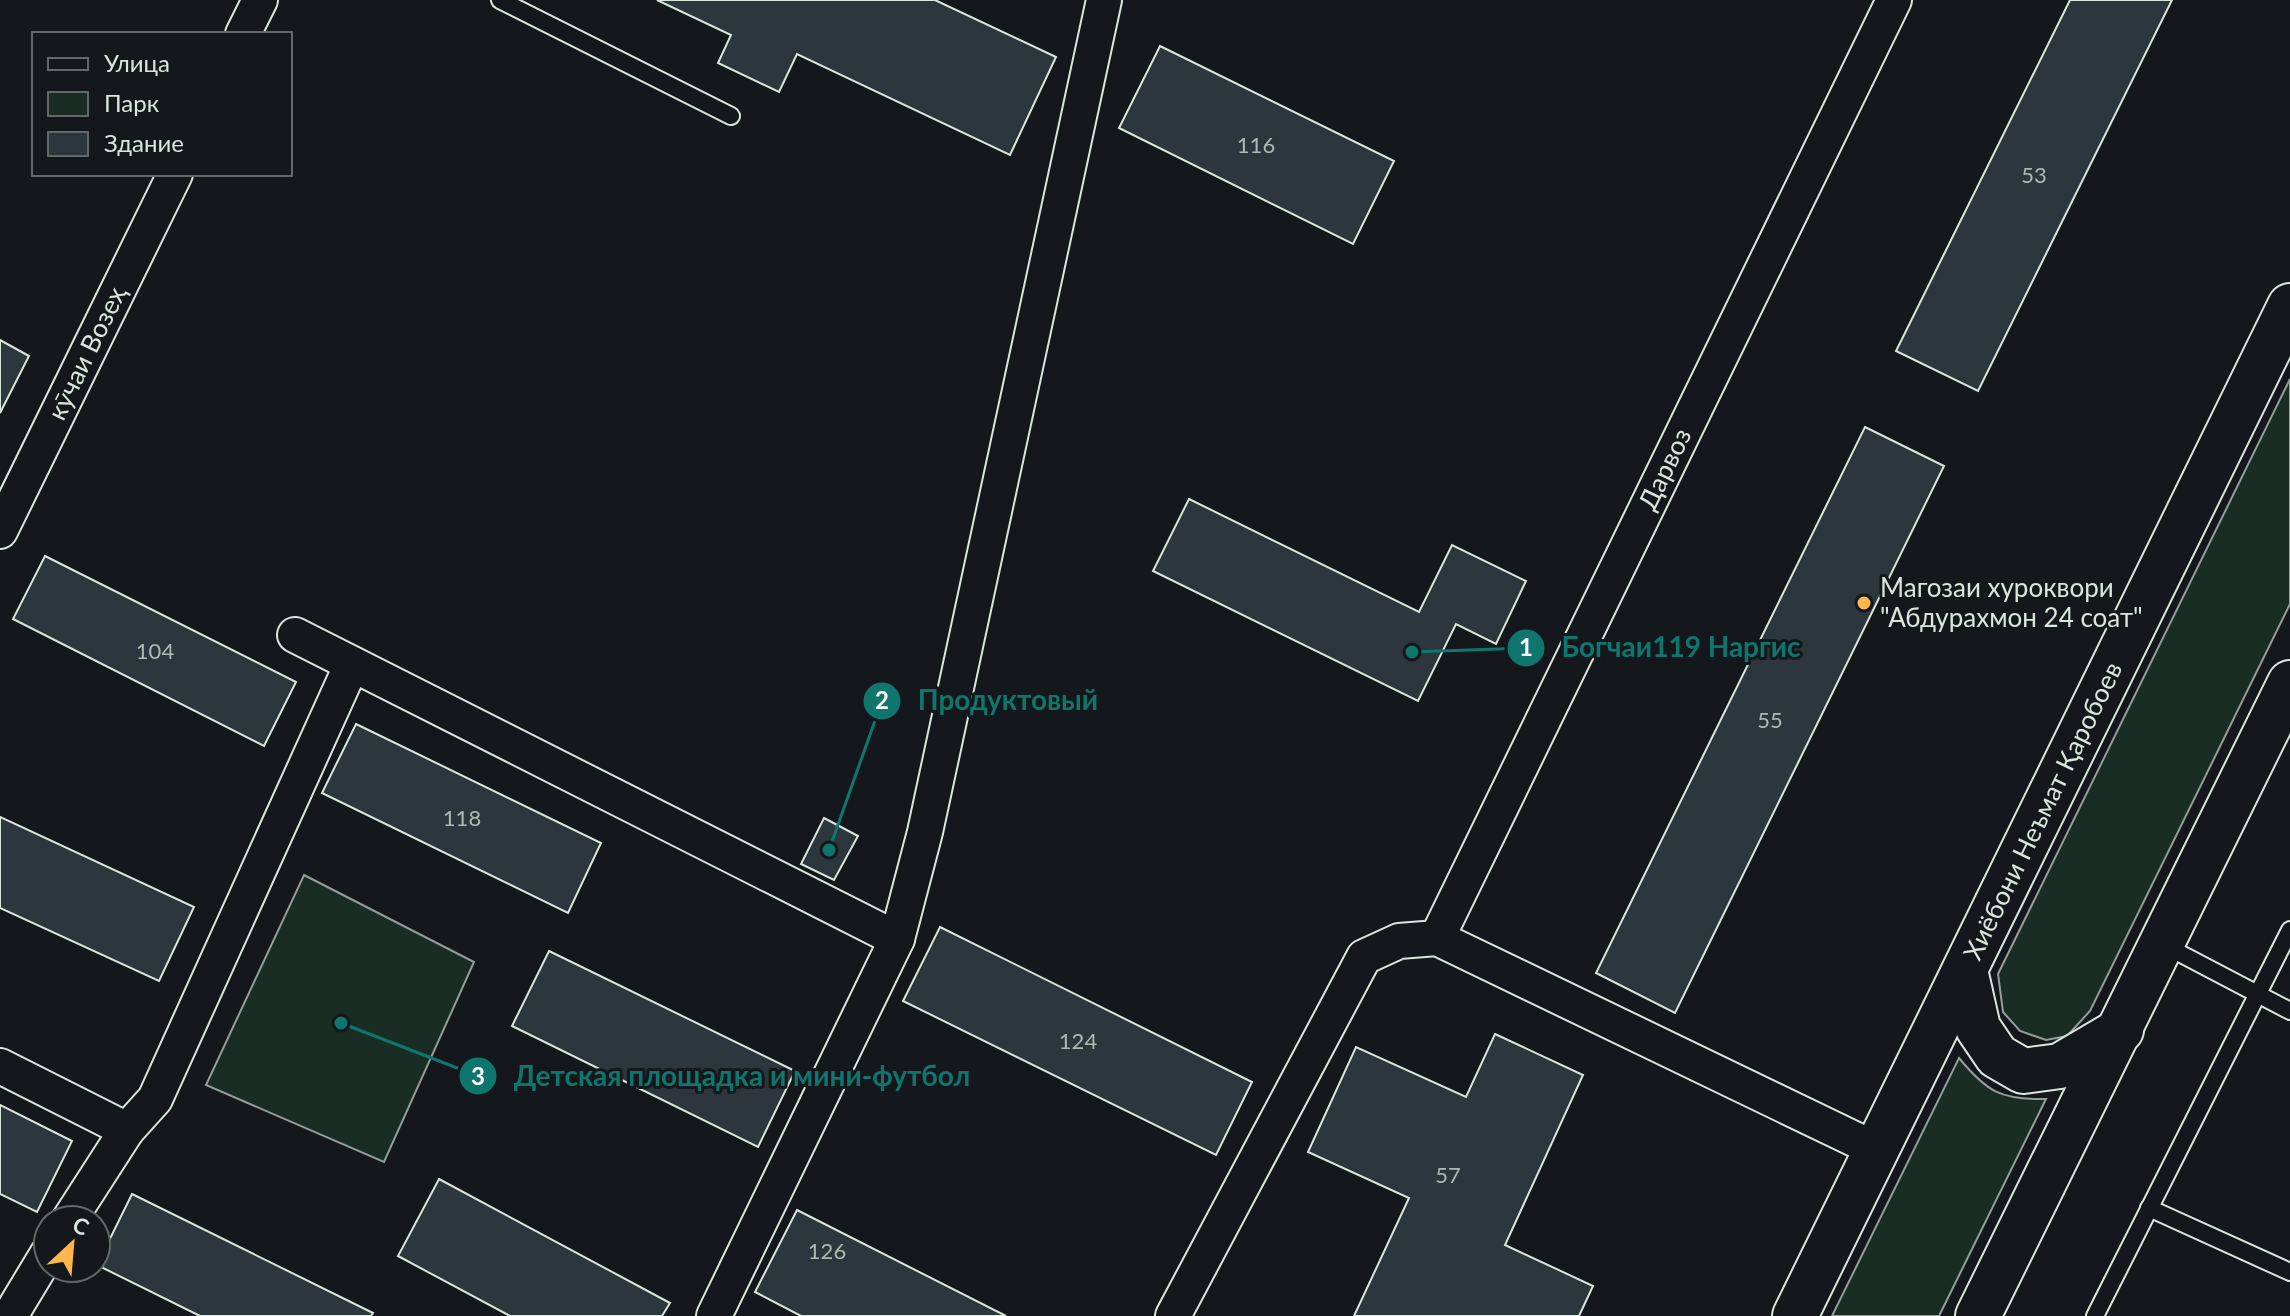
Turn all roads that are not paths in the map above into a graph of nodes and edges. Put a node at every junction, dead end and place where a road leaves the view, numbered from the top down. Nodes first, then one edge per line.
1 (260, 0) edge
2 (500, 0) edge
3 (1104, 0) edge
4 (1894, 0) edge
5 (244, 32) edge
6 (731, 116) dead end
7 (174, 176) edge
8 (2290, 306) edge
9 (0, 531) edge
10 (295, 635) dead end
11 (352, 664) junction
12 (2286, 702) edge
13 (2290, 930) edge
14 (1437, 938) junction
15 (897, 939) junction
16 (2162, 945) junction
17 (1965, 970) junction
18 (2256, 995) junction
19 (2290, 1011) edge
20 (2121, 1030) junction
21 (0, 1066) edge
22 (127, 1130) junction
23 (1877, 1150) junction
24 (79, 1204) edge
25 (2149, 1208) junction
26 (2290, 1272) edge
27 (32, 1280) edge
28 (10, 1316) edge
29 (714, 1316) edge
30 (1173, 1316) edge
31 (1795, 1316) edge
32 (1978, 1316) edge
33 (2095, 1316) edge

1 - 5 street
2 - 6 lane
3 - 15 street
4 - 14 street, Дарвоз
7 - 9 street, кӯчаи Возеҳ
8 - 17 highway, Хиёбони Неъмат Қаробоев
10 - 11 street
11 - 15 street
11 - 22 street
12 - 16 highway
13 - 18 lane
14 - 23 street
14 - 30 street
15 - 29 street
16 - 18 lane
16 - 20 highway
17 - 20 highway
17 - 23 highway, Хиёбони Неъмат Қаробоев
18 - 19 lane
18 - 25 lane
20 - 32 highway
21 - 22 street
22 - 24 street
23 - 31 highway, Хиёбони Неъмат Қаробоев
25 - 26 lane
25 - 33 lane
27 - 28 street

